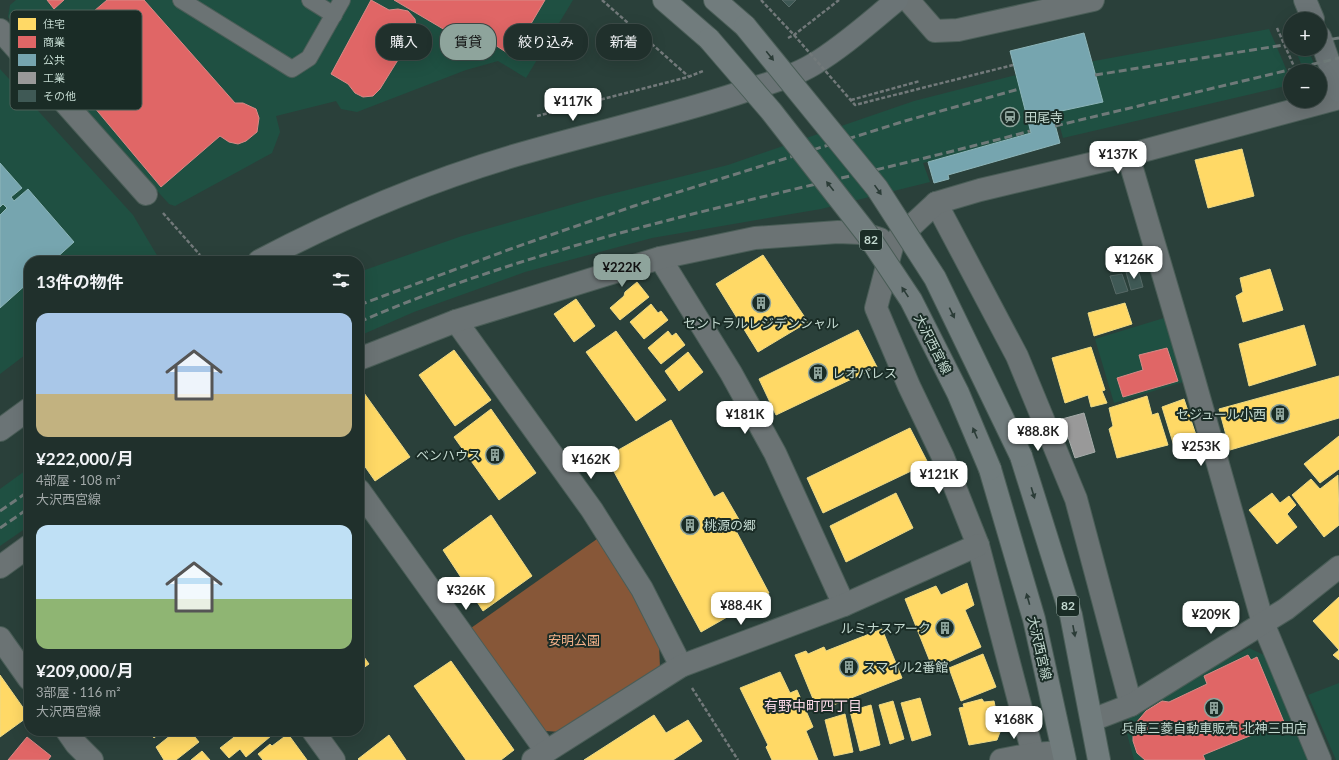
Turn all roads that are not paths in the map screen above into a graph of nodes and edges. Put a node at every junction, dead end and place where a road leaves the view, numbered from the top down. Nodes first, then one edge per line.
1 (181, 0) edge
2 (310, 0) edge
3 (342, 0) edge
4 (664, 0) edge
5 (715, 0) edge
6 (897, 0) edge
7 (908, 0) edge
8 (1093, 0) edge
9 (1305, 0) edge
10 (1310, 12) edge
11 (334, 15) junction
12 (0, 30) edge
13 (10, 41) edge
14 (1327, 56) edge
15 (1339, 91) edge
16 (1339, 98) edge
17 (71, 110) edge
18 (1128, 155) junction
19 (152, 201) road end
20 (936, 203) junction
21 (893, 243) junction
22 (268, 256) edge
23 (660, 258) junction
24 (456, 320) junction
25 (364, 357) edge
26 (24, 413) edge
27 (0, 430) edge
28 (364, 497) edge
29 (978, 546) junction
30 (24, 550) edge
31 (0, 567) edge
32 (1339, 567) edge
33 (844, 605) junction
34 (1263, 623) junction
35 (0, 638) edge
36 (681, 666) junction
37 (24, 672) edge
38 (1131, 705) junction
39 (1092, 720) junction
40 (70, 736) edge
41 (317, 736) edge
42 (1033, 754) junction
43 (539, 756) edge
44 (1064, 756) edge
45 (92, 760) edge
46 (334, 760) edge
47 (1001, 760) edge
48 (1099, 760) edge
49 (1320, 760) edge

1 - 11 lane
2 - 11 lane
3 - 11 lane
44 -> 4 main road, 大沢西宮線 / 82, bridge
5 -> 39 main road, 82, bridge
6 - 22 street
7 - 8 street
9 - 10 street
12 - 13 street
14 - 15 street
16 - 18 street
17 - 19 street
18 - 20 street
18 - 34 street
20 - 21 street
20 - 38 street
21 - 23 street
21 - 29 street
23 - 24 street
23 - 33 street
24 - 25 street
24 - 36 street
26 - 27 street
28 - 43 street
29 - 33 street
29 - 42 street
30 - 31 street
32 - 34 street
33 - 36 street
34 - 38 street
34 - 49 street
35 - 37 street
36 - 43 street
38 - 39 street
39 - 48 main road, 82
40 - 45 street
41 - 46 street
42 - 44 street
42 - 47 street

